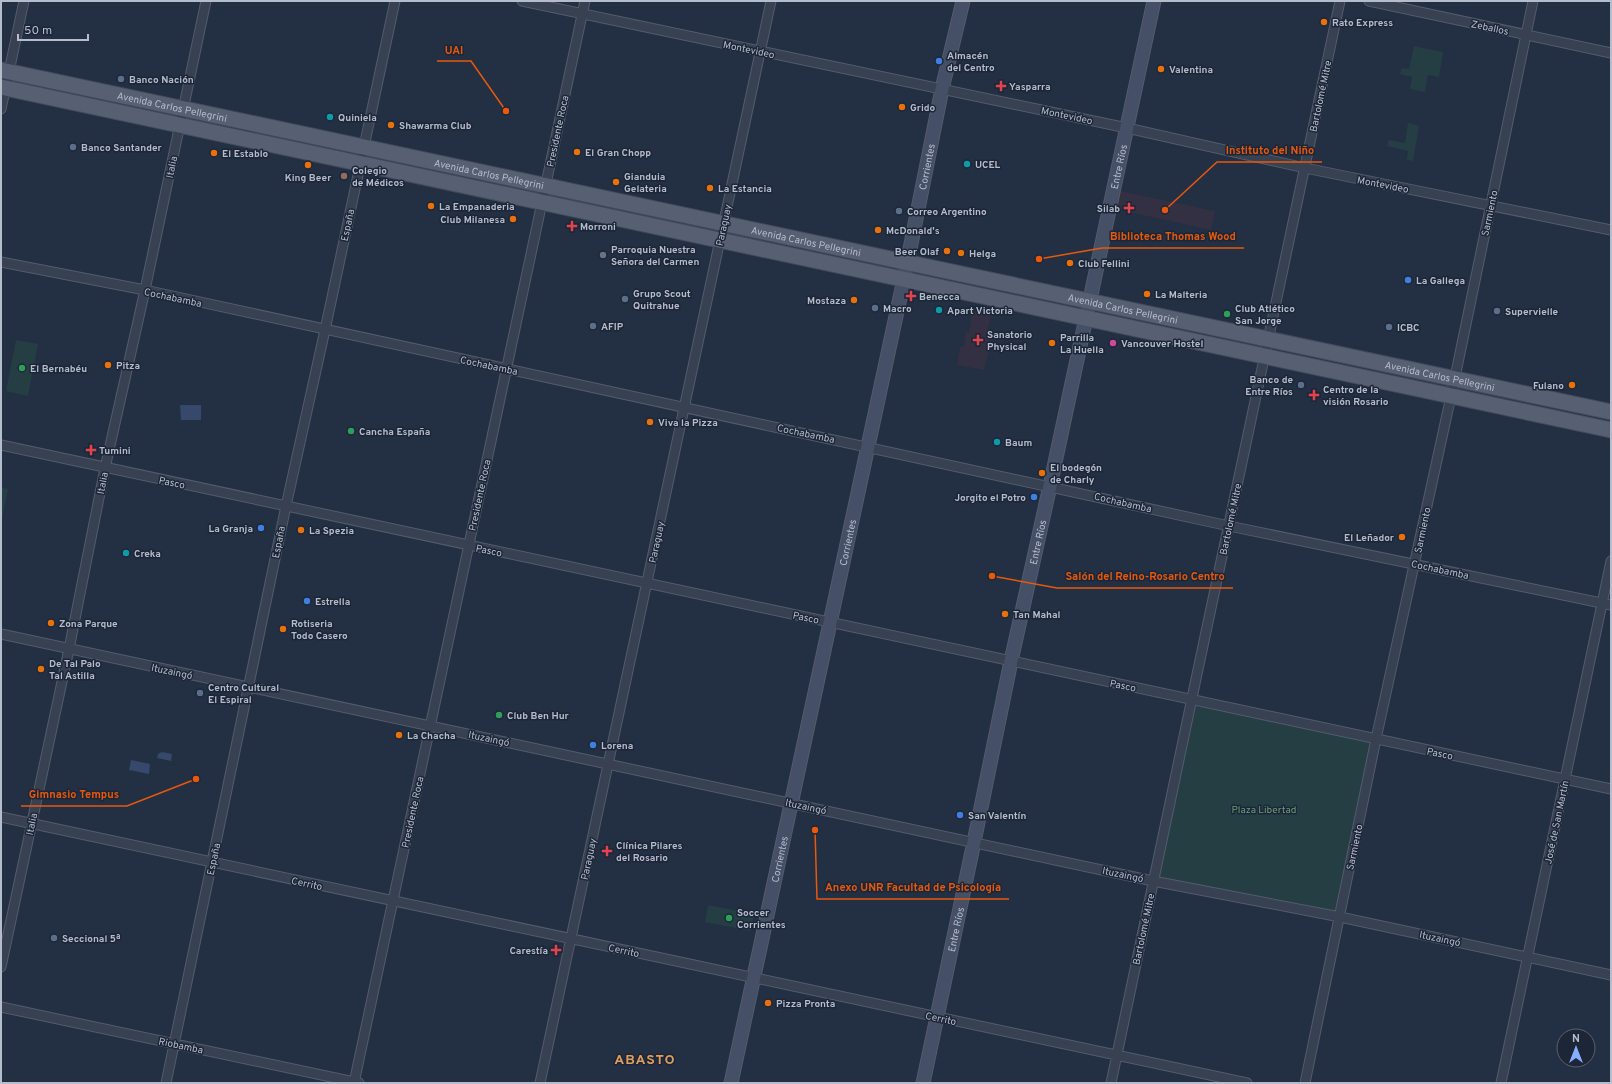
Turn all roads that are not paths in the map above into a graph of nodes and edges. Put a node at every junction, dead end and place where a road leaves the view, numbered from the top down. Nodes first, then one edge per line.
1 (24, 1) edge
2 (206, 1) edge
3 (395, 1) edge
4 (522, 1) edge
5 (585, 1) edge
6 (771, 1) edge
7 (963, 1) edge
8 (1154, 1) edge
9 (1340, 1) edge
10 (1369, 1) edge
11 (1533, 1) edge
12 (582, 14) junction
13 (1526, 35) junction
14 (760, 51) junction
15 (1611, 53) edge
16 (5, 70) edge
17 (3, 87) edge
18 (942, 90) junction
19 (183, 108) junction
20 (1, 109) edge
21 (180, 125) junction
22 (1127, 128) junction
23 (364, 147) junction
24 (360, 163) junction
25 (1305, 168) junction
26 (545, 186) junction
27 (542, 202) junction
28 (1491, 205) junction
29 (723, 223) junction
30 (1611, 230) edge
31 (720, 240) junction
32 (1, 262) edge
33 (908, 263) junction
34 (904, 279) junction
35 (145, 290) junction
36 (1090, 301) junction
37 (1086, 318) junction
38 (325, 330) junction
39 (1269, 339) junction
40 (1265, 356) junction
41 (506, 369) junction
42 (1455, 379) junction
43 (1451, 396) junction
44 (684, 407) junction
45 (1611, 412) edge
46 (1611, 430) edge
47 (1, 445) edge
48 (868, 447) junction
49 (105, 468) junction
50 (1050, 486) junction
51 (286, 506) junction
52 (1229, 526) junction
53 (469, 545) junction
54 (1611, 562) edge
55 (1415, 564) junction
56 (647, 583) junction
57 (1607, 604) edge
58 (830, 622) junction
59 (1, 634) edge
60 (68, 649) junction
61 (1011, 661) junction
62 (249, 688) junction
63 (1191, 699) junction
64 (430, 725) junction
65 (1376, 739) junction
66 (608, 764) junction
67 (1565, 779) junction
68 (1611, 789) edge
69 (792, 802) junction
70 (1, 817) edge
71 (31, 824) junction
72 (974, 842) junction
73 (212, 862) junction
74 (1153, 881) junction
75 (393, 901) junction
76 (1340, 917) junction
77 (571, 939) junction
78 (1528, 956) junction
79 (1, 967) edge
80 (1611, 975) edge
81 (754, 978) junction
82 (1, 1007) edge
83 (937, 1017) junction
84 (174, 1043) junction
85 (1117, 1055) junction
86 (166, 1083) edge
87 (356, 1083) edge
88 (540, 1083) edge
89 (732, 1083) edge
90 (923, 1083) edge
91 (1111, 1083) edge
92 (1247, 1083) edge
93 (1304, 1083) edge
94 (1501, 1083) edge

1 - 16 street
2 - 19 street, Italia
3 - 23 street, España
4 - 12 street, Montevideo
5 - 12 street, Presidente Roca
6 - 14 street, Paraguay
7 - 18 main road, Corrientes
8 - 22 main road, Entre Ríos
9 - 25 street, Bartolomé Mitre
10 - 13 street, Zeballos
11 - 13 street, Sarmiento
12 - 14 street, Montevideo
12 - 26 street, Presidente Roca
13 - 15 street, Zeballos
13 - 28 street, Sarmiento
14 - 18 street, Montevideo
14 - 29 street, Paraguay
16 - 17 street
16 - 19 main road, Avenida Carlos Pellegrini
17 - 20 street
17 - 21 main road, Avenida Carlos Pellegrini
18 - 22 street, Montevideo
18 - 33 main road, Corrientes
19 - 21 street, Italia
19 - 23 main road, Avenida Carlos Pellegrini
21 - 24 main road, Avenida Carlos Pellegrini
21 - 35 street, Italia
22 - 25 street, Montevideo
22 - 36 main road, Entre Ríos
23 - 24 street, España
23 - 26 main road, Avenida Carlos Pellegrini
24 - 27 main road, Avenida Carlos Pellegrini
24 - 38 street, España
25 - 28 street, Montevideo
25 - 39 street, Bartolomé Mitre
26 - 27 street, Presidente Roca
26 - 29 main road, Avenida Carlos Pellegrini
27 - 31 main road, Avenida Carlos Pellegrini
27 - 41 street, Presidente Roca
28 - 30 street, Montevideo
28 - 42 street, Sarmiento
29 - 31 street, Paraguay
29 - 33 main road, Avenida Carlos Pellegrini
31 - 34 main road, Avenida Carlos Pellegrini
31 - 44 street, Paraguay
32 - 35 street, Cochabamba
33 - 34 main road, Corrientes
33 - 36 main road, Avenida Carlos Pellegrini
34 - 37 main road, Avenida Carlos Pellegrini
34 - 48 main road, Corrientes
35 - 38 street, Cochabamba
35 - 49 street, Italia
36 - 37 main road, Entre Ríos
36 - 39 main road, Avenida Carlos Pellegrini
37 - 40 main road, Avenida Carlos Pellegrini
37 - 50 main road, Entre Ríos
38 - 41 street, Cochabamba
38 - 51 street, España
39 - 40 street, Bartolomé Mitre
39 - 42 main road, Avenida Carlos Pellegrini
40 - 43 main road, Avenida Carlos Pellegrini
40 - 52 street, Bartolomé Mitre
41 - 44 street, Cochabamba
41 - 53 street, Presidente Roca
42 - 43 street, Sarmiento
42 - 45 main road, Avenida Carlos Pellegrini
43 - 46 main road, Avenida Carlos Pellegrini
43 - 55 street, Sarmiento
44 - 48 street, Cochabamba
44 - 56 street, Paraguay
47 - 49 street, Pasco
48 - 50 street, Cochabamba
48 - 58 main road, Corrientes
49 - 51 street, Pasco
49 - 60 street, Italia
50 - 52 street, Cochabamba
50 - 61 main road, Entre Ríos
51 - 53 street, Pasco
51 - 62 street, España
52 - 55 street, Cochabamba
52 - 63 street, Bartolomé Mitre
53 - 56 street, Pasco
53 - 64 street, Presidente Roca
54 - 57 street, José de San Martín
55 - 57 street, Cochabamba
55 - 65 street, Sarmiento
56 - 58 street, Pasco
56 - 66 street, Paraguay
57 - 67 street, José de San Martín
58 - 61 street, Pasco
58 - 69 main road, Corrientes
59 - 60 street, Ituzaingó
60 - 62 street, Ituzaingó
60 - 71 street, Italia
61 - 63 street, Pasco
61 - 72 main road, Entre Ríos
62 - 64 street, Ituzaingó
62 - 73 street, España
63 - 65 street, Pasco
63 - 74 street, Bartolomé Mitre
64 - 66 street, Ituzaingó
64 - 75 street, Presidente Roca
65 - 67 street, Pasco
65 - 76 street, Sarmiento
66 - 69 street, Ituzaingó
66 - 77 street, Paraguay
67 - 68 street, Pasco
67 - 78 street, José de San Martín
69 - 72 street, Ituzaingó
69 - 81 main road, Corrientes
70 - 71 street, Cerrito
71 - 73 street, Cerrito
71 - 79 street, Italia
72 - 74 street, Ituzaingó
72 - 83 main road, Entre Ríos
73 - 75 street, Cerrito
73 - 84 street, España
74 - 76 street, Ituzaingó
74 - 85 street, Bartolomé Mitre
75 - 77 street, Cerrito
75 - 87 street, Presidente Roca
76 - 78 street, Ituzaingó
76 - 93 street, Sarmiento
77 - 81 street, Cerrito
77 - 88 street, Paraguay
78 - 80 street, Ituzaingó
78 - 94 street, José de San Martín
81 - 83 street, Cerrito
81 - 89 main road, Corrientes
82 - 84 street, Riobamba
83 - 85 street, Cerrito
83 - 90 main road, Entre Ríos
84 - 86 street, España
84 - 87 street, Riobamba
85 - 91 street, Bartolomé Mitre
85 - 92 street, Cerrito

